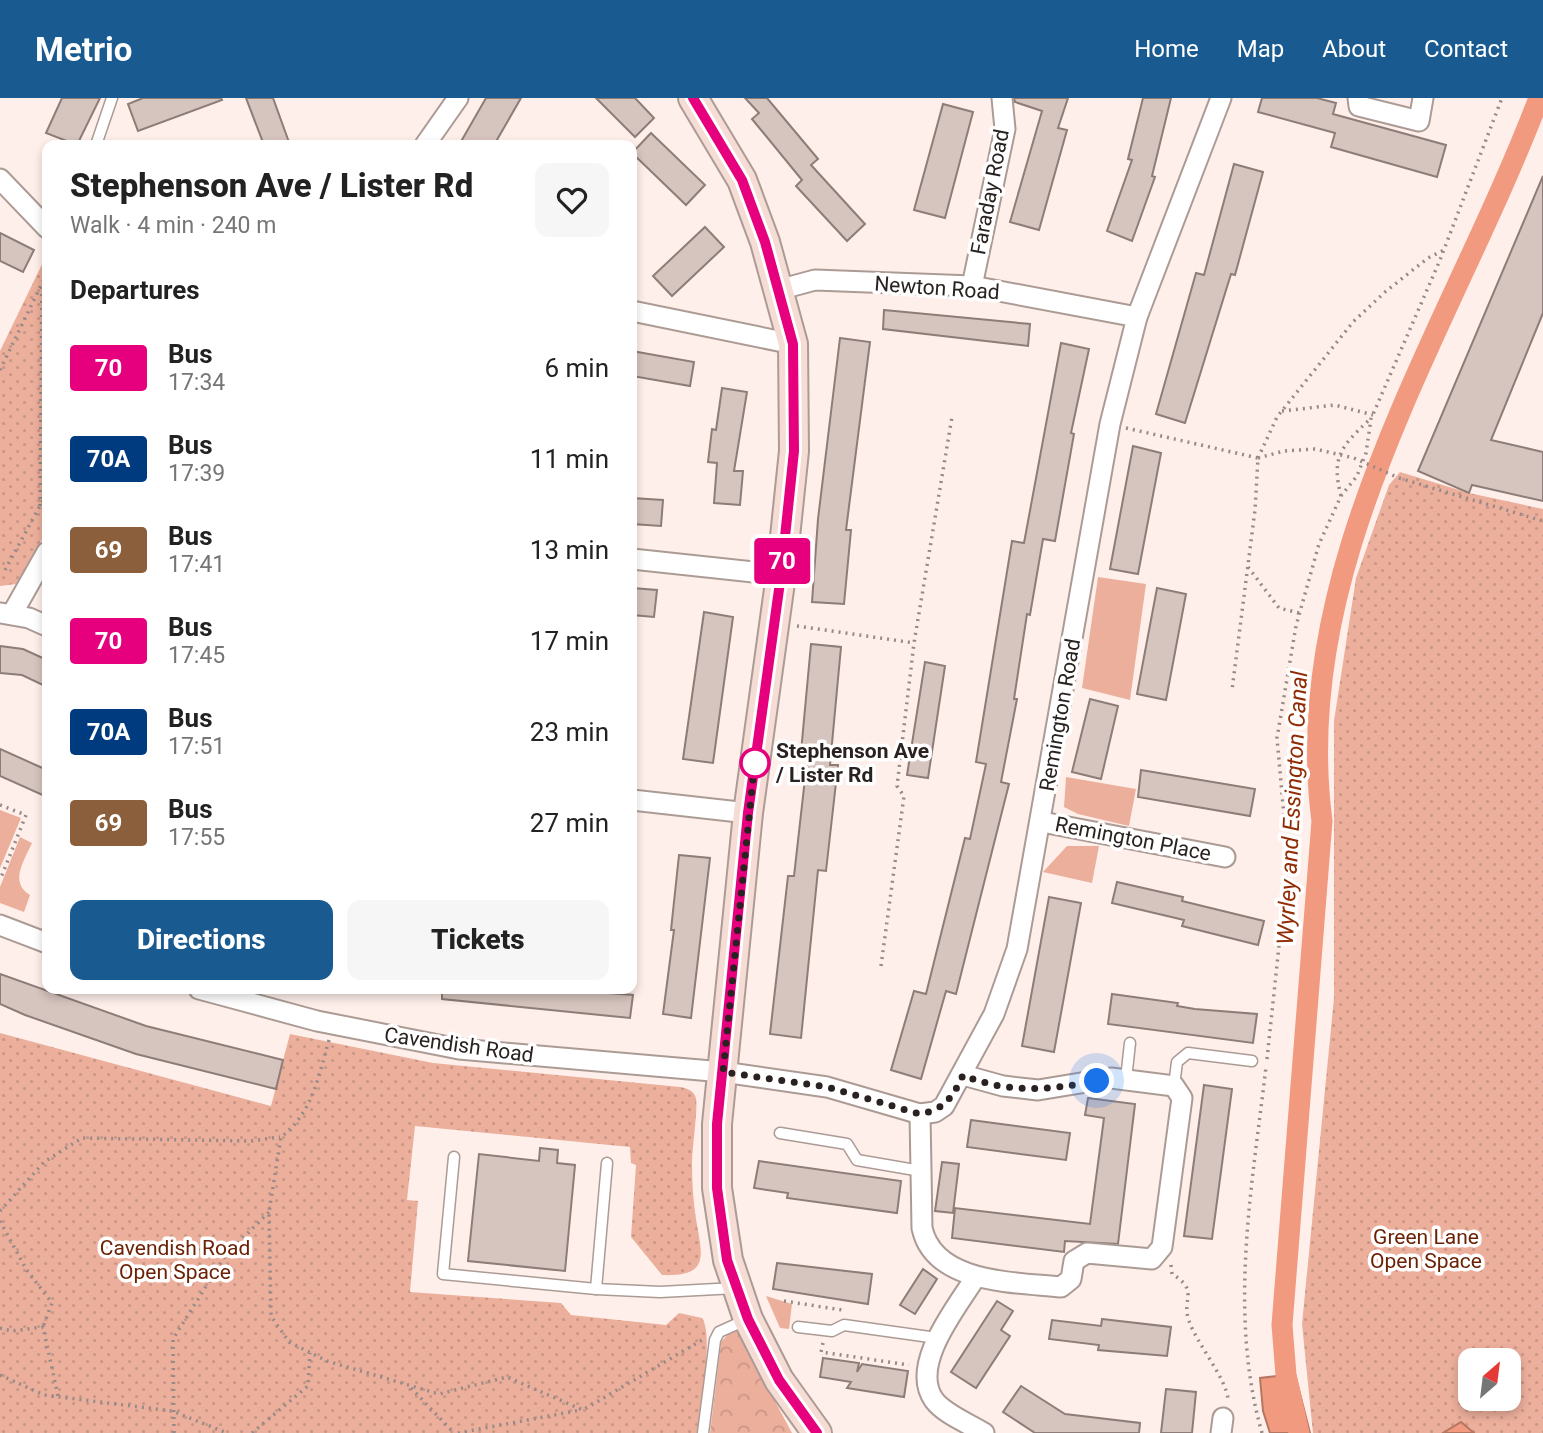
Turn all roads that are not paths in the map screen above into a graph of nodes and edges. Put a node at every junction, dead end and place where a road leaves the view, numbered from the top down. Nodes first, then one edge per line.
1 (112, 98) edge
2 (458, 98) edge
3 (693, 98) edge
4 (1002, 98) edge
5 (1222, 98) edge
6 (1358, 98) edge
7 (1423, 98) edge
8 (98, 140) edge
9 (429, 140) edge
10 (0, 179) edge
11 (42, 222) edge
12 (972, 286) junction
13 (778, 289) junction
14 (637, 312) edge
15 (1137, 317) junction
16 (793, 344) junction
17 (42, 560) edge
18 (637, 560) edge
19 (781, 575) junction
20 (6, 614) edge
21 (42, 625) edge
22 (637, 801) edge
23 (748, 813) junction
24 (1042, 821) junction
25 (1225, 857) dead end
26 (0, 925) edge
27 (42, 941) edge
28 (218, 994) edge
29 (1130, 1043) dead end
30 (1252, 1061) dead end
31 (723, 1072) junction
32 (963, 1075) junction
33 (1126, 1079) junction
34 (1174, 1086) junction
35 (920, 1114) junction
36 (780, 1133) dead end
37 (454, 1157) dead end
38 (607, 1163) dead end
39 (921, 1171) junction
40 (975, 1278) junction
41 (736, 1288) junction
42 (596, 1289) junction
43 (748, 1319) junction
44 (798, 1327) dead end
45 (937, 1338) junction
46 (703, 1433) edge
47 (817, 1433) edge
48 (984, 1433) edge

1 - 8 lane
2 - 9 street
3 - 13 street
4 - 12 street, Faraday Road
5 - 15 street, Remington Road
6 - 7 street
10 - 11 street
12 - 13 street, Newton Road
12 - 15 street, Newton Road
13 - 16 street
14 - 16 street
15 - 24 street, Remington Road
16 - 19 street
17 - 20 street
18 - 19 street
19 - 23 street
20 - 21 street
22 - 23 street
23 - 31 street
24 - 25 street, Remington Place
24 - 32 street, Remington Road
26 - 27 street
28 - 31 street, Cavendish Road
29 - 33 lane
30 - 34 lane
31 - 35 street
31 - 41 street
32 - 33 street
32 - 35 street, Remington Road
33 - 34 street
34 - 40 street
35 - 39 street
36 - 39 lane
37 - 42 lane
38 - 42 lane
39 - 40 street
40 - 45 street
41 - 42 lane
41 - 43 street
43 - 46 lane
43 - 47 street
44 - 45 lane
45 - 48 street

